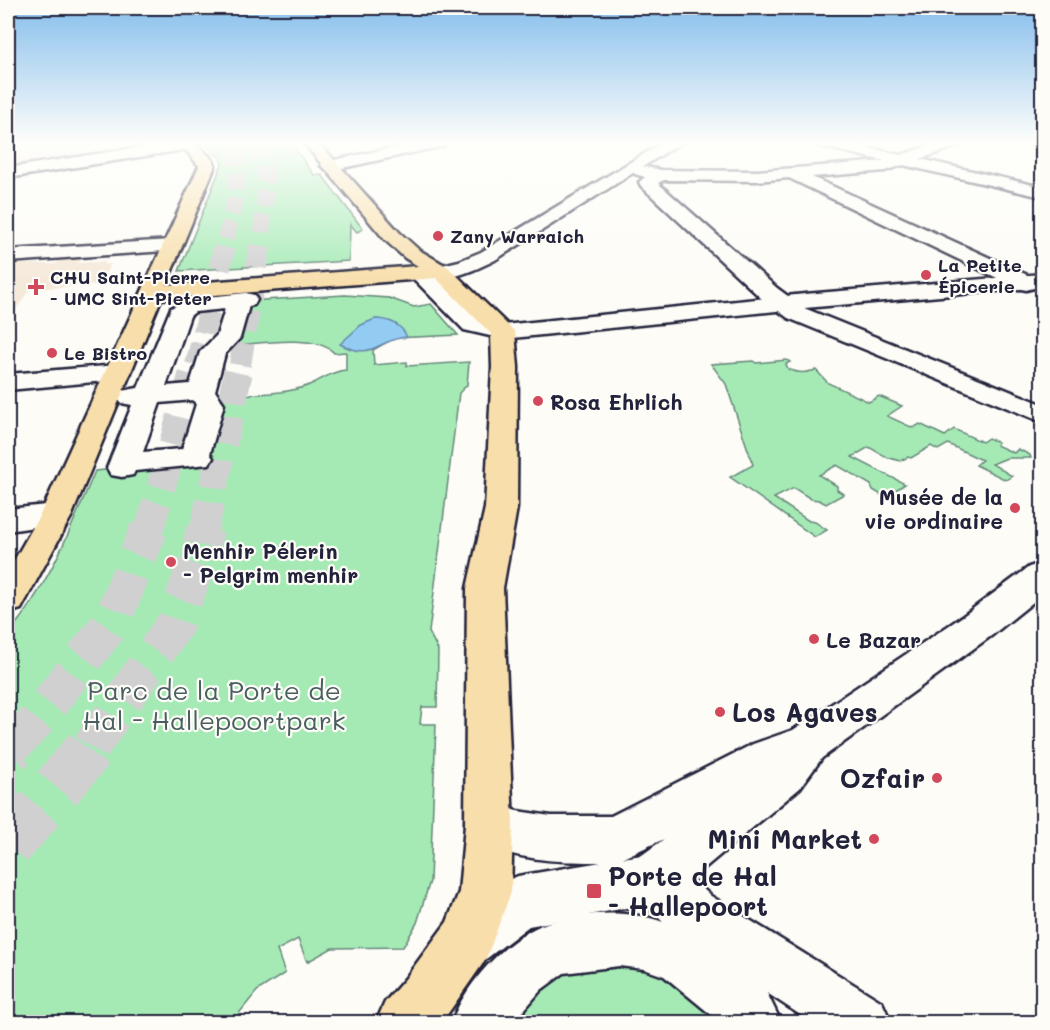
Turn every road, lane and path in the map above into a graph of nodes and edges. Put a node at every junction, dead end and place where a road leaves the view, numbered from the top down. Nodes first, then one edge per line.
1 (196, 190) edge
2 (351, 190) edge
3 (596, 190) edge
4 (656, 190) edge
5 (829, 190) edge
6 (172, 246) junction
7 (8, 256) edge
8 (431, 273) junction
9 (1034, 282) edge
10 (151, 293) junction
11 (783, 304) junction
12 (503, 332) junction
13 (234, 338) junction
14 (166, 347) junction
15 (8, 382) edge
16 (135, 384) junction
17 (201, 391) junction
18 (1042, 414) edge
19 (56, 515) junction
20 (8, 520) edge
21 (1042, 576) edge
22 (8, 600) edge
23 (808, 744) junction
24 (668, 812) junction
25 (489, 825) junction
26 (653, 878) junction
27 (467, 940) junction
28 (748, 1000) edge
29 (405, 1023) edge
30 (481, 1023) edge
31 (862, 1023) edge

1 - 6 main road
2 - 8 main road
3 - 8 street
4 - 11 street
5 - 9 street
6 - 7 street
6 - 10 main road
8 - 10 main road
8 - 12 street
9 - 11 street
10 - 16 main road
11 - 12 street
11 - 18 street
12 - 25 main road
13 - 14 street
13 - 14 street
13 - 17 street
14 - 16 street
15 - 16 street
16 - 17 street
16 - 17 street
16 - 19 main road
19 - 20 street
19 - 22 main road
21 - 23 street
23 - 24 street
23 - 26 street
24 - 25 street
24 - 26 street
25 - 27 main road
26 - 27 street
26 - 31 street
27 - 29 main road
28 - 30 street

